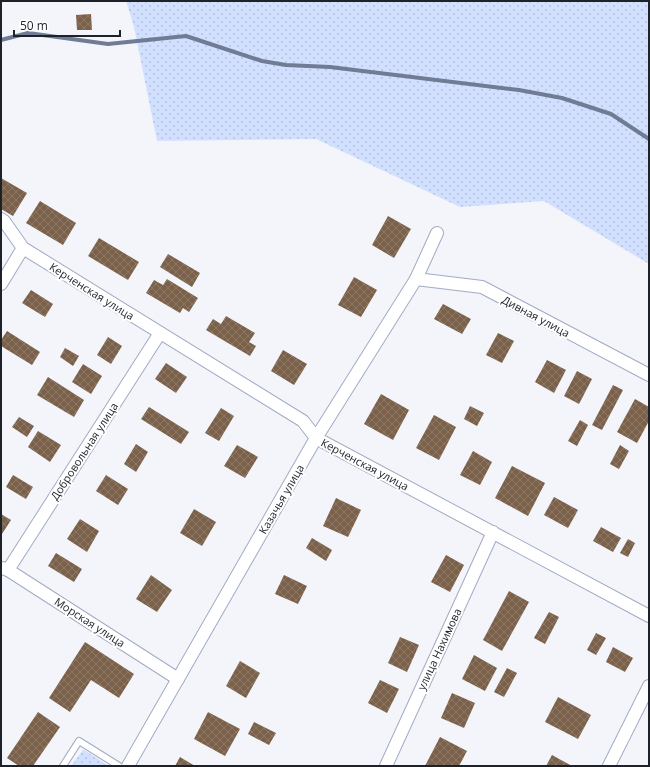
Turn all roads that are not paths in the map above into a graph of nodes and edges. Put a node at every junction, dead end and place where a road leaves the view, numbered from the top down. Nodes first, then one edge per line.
1 (1, 219) edge
2 (437, 233) dead end
3 (23, 248) junction
4 (416, 279) junction
5 (1, 284) edge
6 (160, 333) junction
7 (649, 375) edge
8 (316, 438) junction
9 (493, 532) junction
10 (5, 569) edge
11 (649, 616) edge
12 (178, 679) junction
13 (649, 686) edge
14 (63, 766) edge
15 (119, 766) edge
16 (128, 766) edge
17 (386, 766) edge
18 (609, 766) edge

1 - 3 street, Керченская улица
2 - 4 street, Казачья улица
3 - 5 street
3 - 6 street, Керченская улица
4 - 7 street, Дивная улица
4 - 8 street, Казачья улица
6 - 8 street, Керченская улица
6 - 10 street, Добровольная улица
8 - 9 street, Керченская улица
8 - 12 street, Казачья улица
9 - 11 street, Керченская улица
9 - 17 street, улица Нахимова
10 - 12 street, Морская улица
12 - 16 street, Казачья улица
13 - 18 street
14 - 15 lane

